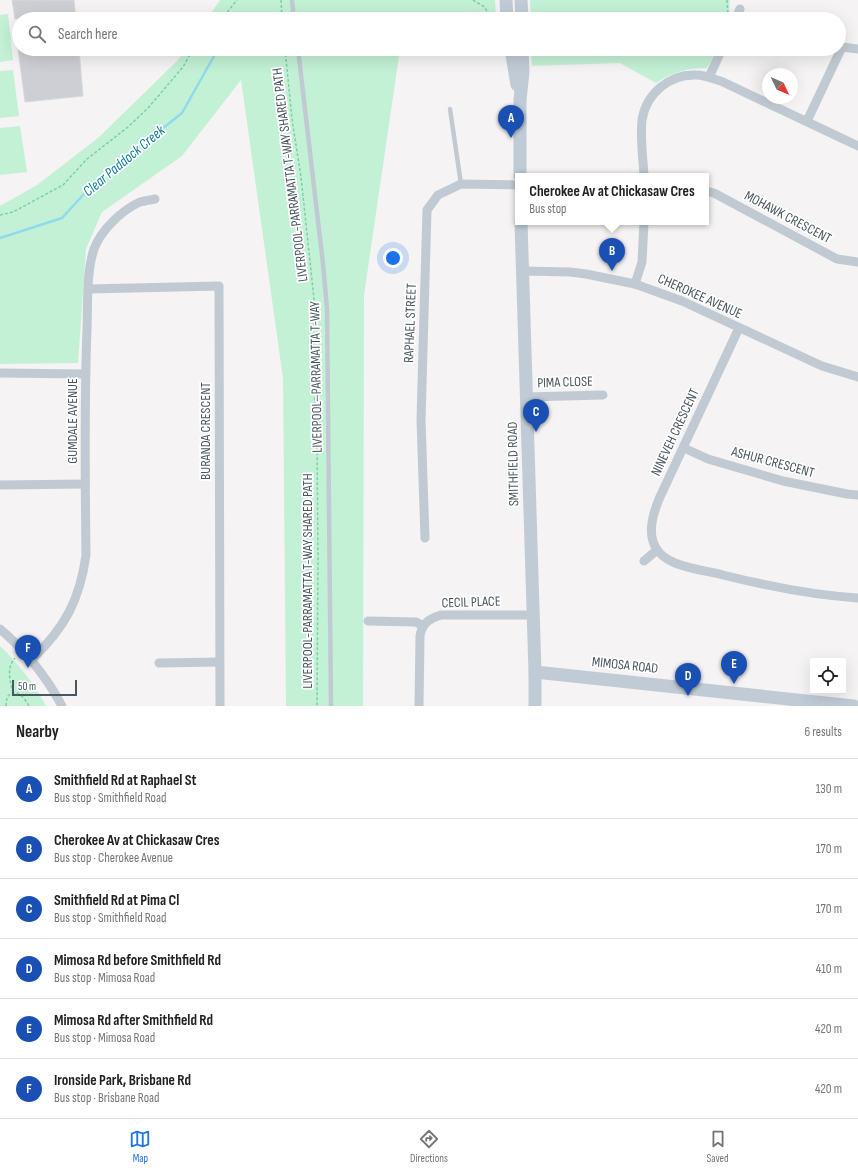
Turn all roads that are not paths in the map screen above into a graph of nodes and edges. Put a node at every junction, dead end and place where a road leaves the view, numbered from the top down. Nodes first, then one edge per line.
1 (292, 0) edge
2 (506, 0) edge
3 (521, 0) edge
4 (740, 9) dead end
5 (293, 12) edge
6 (507, 12) edge
7 (522, 12) edge
8 (737, 12) edge
9 (846, 48) edge
10 (858, 49) edge
11 (299, 56) edge
12 (512, 56) edge
13 (522, 56) edge
14 (719, 56) edge
15 (838, 56) edge
16 (709, 77) junction
17 (520, 100) junction
18 (450, 109) dead end
19 (807, 121) junction
20 (858, 146) edge
21 (520, 173) edge
22 (644, 173) edge
23 (461, 184) junction
24 (515, 185) edge
25 (709, 192) edge
26 (155, 200) dead end
27 (522, 225) edge
28 (644, 225) edge
29 (858, 262) edge
30 (523, 271) junction
31 (635, 284) junction
32 (89, 289) junction
33 (739, 328) junction
34 (0, 373) edge
35 (86, 374) junction
36 (858, 377) edge
37 (603, 395) dead end
38 (527, 397) junction
39 (684, 448) junction
40 (0, 484) edge
41 (85, 484) junction
42 (858, 495) edge
43 (425, 538) dead end
44 (656, 550) junction
45 (644, 560) dead end
46 (858, 598) edge
47 (532, 615) junction
48 (368, 621) dead end
49 (423, 626) junction
50 (0, 629) edge
51 (32, 659) junction
52 (220, 662) junction
53 (159, 663) dead end
54 (535, 672) junction
55 (62, 706) edge
56 (220, 706) edge
57 (331, 706) edge
58 (419, 706) edge
59 (535, 706) edge
60 (854, 706) edge

1 - 5 lane
2 - 6 main road
3 - 7 main road
4 - 8 street
9 - 10 street
11 - 57 lane, LIVERPOOL–PARRAMATTA T-WAY
12 - 17 main road
13 - 17 main road
14 - 16 street
15 - 19 street
16 - 19 street
16 - 22 street
17 - 21 main road
18 - 23 lane
19 - 20 street
23 - 24 street, RAPHAEL STREET
23 - 43 street, RAPHAEL STREET
25 - 29 street, MOHAWK CRESCENT
26 - 32 street, GUMDALE AVENUE
27 - 30 main road, SMITHFIELD ROAD
28 - 31 street
30 - 31 street, CHEROKEE AVENUE
30 - 38 main road, SMITHFIELD ROAD
31 - 33 street, CHEROKEE AVENUE
32 - 35 street, GUMDALE AVENUE
32 - 52 street, BURANDA CRESCENT
33 - 36 street, CHEROKEE AVENUE
33 - 39 street, NINEVEH CRESCENT
34 - 35 street
35 - 41 street, GUMDALE AVENUE
37 - 38 street, PIMA CLOSE
38 - 47 main road, SMITHFIELD ROAD
39 - 42 street, ASHUR CRESCENT
39 - 44 street, NINEVEH CRESCENT
40 - 41 street
41 - 51 street, GUMDALE AVENUE
44 - 45 street
44 - 46 street
47 - 49 street, CECIL PLACE
47 - 54 main road, SMITHFIELD ROAD
48 - 49 street
49 - 58 street
50 - 51 street
51 - 55 street
52 - 53 street
52 - 56 street, BURANDA CRESCENT
54 - 59 main road, SMITHFIELD ROAD
54 - 60 main road, MIMOSA ROAD

